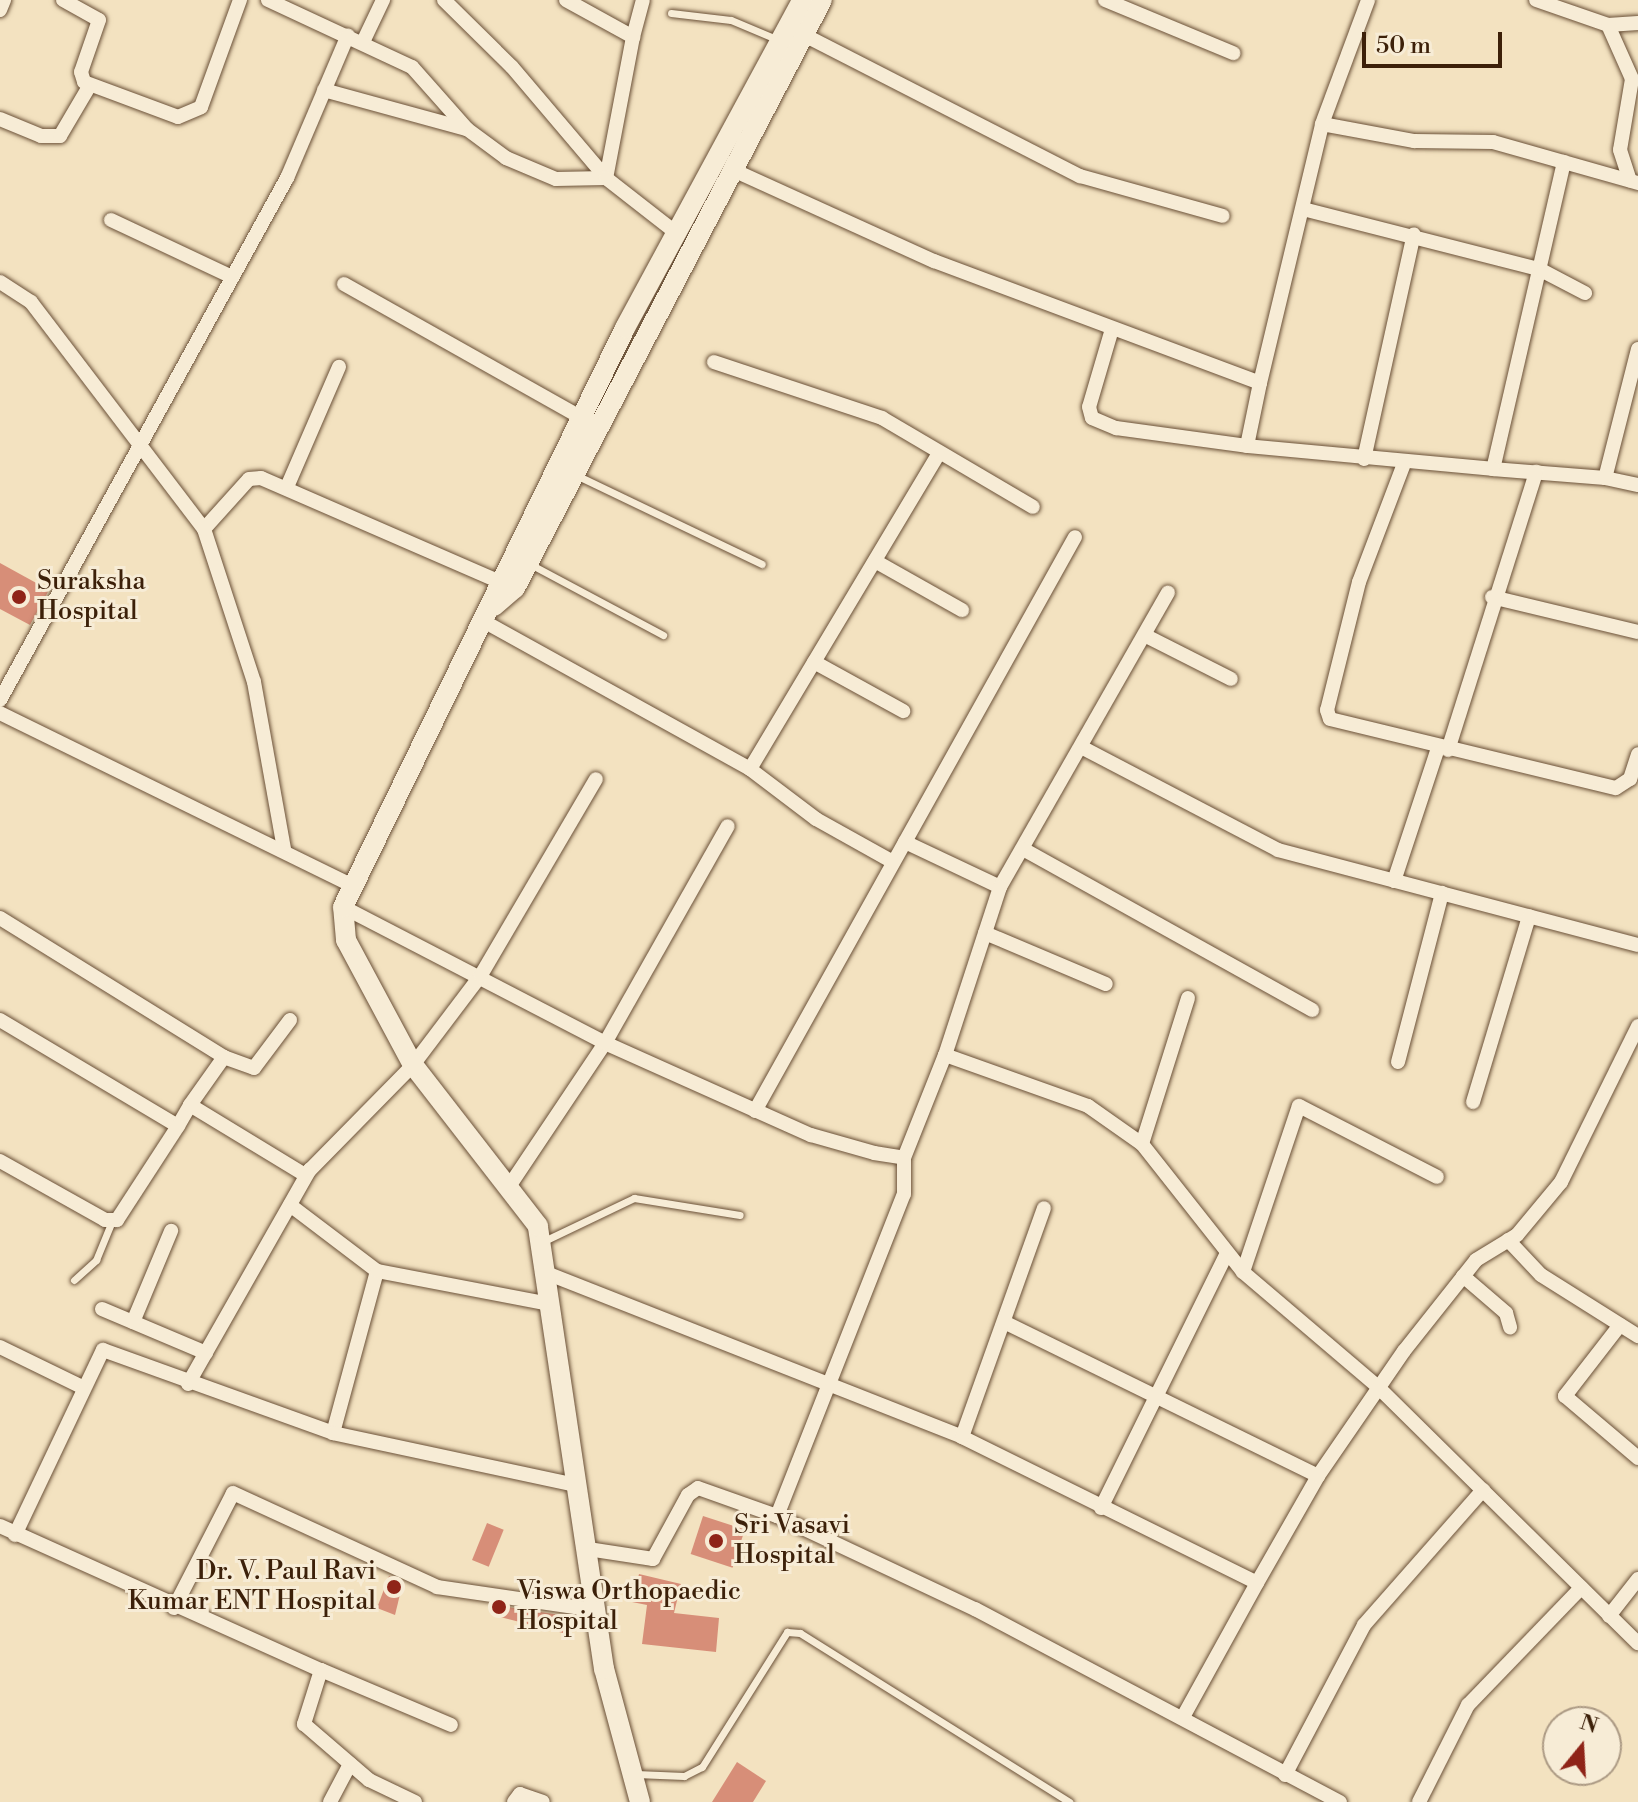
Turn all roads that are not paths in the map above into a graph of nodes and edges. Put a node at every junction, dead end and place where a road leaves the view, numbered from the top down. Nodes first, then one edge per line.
1 (4, 0) edge
2 (63, 0) edge
3 (240, 0) edge
4 (268, 0) edge
5 (383, 0) edge
6 (444, 0) edge
7 (566, 0) edge
8 (643, 0) edge
9 (802, 0) edge
10 (822, 0) edge
11 (1105, 0) edge
12 (1368, 0) edge
13 (1536, 0) edge
14 (0, 10) edge
15 (671, 13) dead end
16 (1638, 23) edge
17 (1608, 25) junction
18 (348, 35) junction
19 (806, 36) junction
20 (633, 37) junction
21 (363, 42) junction
22 (782, 42) junction
23 (1233, 53) dead end
24 (90, 85) junction
25 (324, 90) junction
26 (0, 119) edge
27 (1322, 124) junction
28 (467, 129) junction
29 (1564, 162) junction
30 (731, 169) junction
31 (606, 178) junction
32 (1634, 181) edge
33 (1303, 209) junction
34 (1223, 216) dead end
35 (111, 220) dead end
36 (675, 232) junction
37 (1414, 234) junction
38 (1539, 269) junction
39 (232, 277) junction
40 (0, 282) edge
41 (344, 284) dead end
42 (1585, 293) dead end
43 (625, 328) junction
44 (1112, 329) junction
45 (644, 336) junction
46 (1638, 349) edge
47 (714, 362) dead end
48 (1634, 365) edge
49 (339, 367) dead end
50 (1260, 383) junction
51 (582, 418) junction
52 (141, 445) junction
53 (1247, 446) junction
54 (938, 455) junction
55 (1364, 459) junction
56 (1405, 461) junction
57 (1493, 469) junction
58 (1536, 472) junction
59 (574, 474) junction
60 (1605, 478) junction
61 (1638, 485) edge
62 (287, 487) junction
63 (1033, 507) dead end
64 (204, 529) junction
65 (1075, 537) dead end
66 (875, 561) junction
67 (528, 563) junction
68 (762, 564) dead end
69 (507, 585) junction
70 (1168, 592) dead end
71 (1492, 597) junction
72 (962, 610) dead end
73 (490, 614) junction
74 (1638, 632) edge
75 (663, 635) dead end
76 (1146, 636) junction
77 (814, 662) junction
78 (1231, 679) dead end
79 (0, 700) edge
80 (903, 711) dead end
81 (0, 713) edge
82 (1083, 748) junction
83 (1443, 749) junction
84 (1638, 754) edge
85 (750, 769) junction
86 (596, 779) dead end
87 (728, 826) dead end
88 (905, 842) junction
89 (284, 849) junction
90 (1023, 849) junction
91 (893, 862) junction
92 (1394, 881) junction
93 (353, 886) junction
94 (1000, 887) junction
95 (1442, 893) junction
96 (343, 907) junction
97 (1529, 916) junction
98 (0, 918) edge
99 (985, 933) junction
100 (1638, 945) edge
101 (481, 975) junction
102 (1106, 984) dead end
103 (1188, 998) dead end
104 (1312, 1010) dead end
105 (0, 1020) edge
106 (290, 1020) dead end
107 (1638, 1026) edge
108 (605, 1043) junction
109 (945, 1055) junction
110 (224, 1057) junction
111 (1398, 1062) dead end
112 (413, 1065) junction
113 (1473, 1102) dead end
114 (190, 1105) junction
115 (755, 1111) junction
116 (178, 1126) junction
117 (1142, 1144) junction
118 (904, 1158) junction
119 (0, 1161) edge
120 (310, 1169) junction
121 (1437, 1177) dead end
122 (508, 1188) junction
123 (290, 1205) junction
124 (1044, 1208) dead end
125 (740, 1215) dead end
126 (112, 1221) junction
127 (171, 1231) dead end
128 (1508, 1240) junction
129 (542, 1242) junction
130 (1226, 1255) junction
131 (377, 1271) junction
132 (1243, 1272) junction
133 (549, 1274) junction
134 (1463, 1276) junction
135 (74, 1280) dead end
136 (550, 1304) junction
137 (102, 1309) dead end
138 (133, 1322) junction
139 (1004, 1322) junction
140 (1620, 1325) junction
141 (1510, 1327) dead end
142 (1638, 1336) edge
143 (0, 1347) edge
144 (206, 1353) junction
145 (833, 1381) junction
146 (188, 1384) junction
147 (82, 1387) junction
148 (1378, 1387) junction
149 (1157, 1396) junction
150 (333, 1433) junction
151 (962, 1437) junction
152 (1638, 1458) edge
153 (1318, 1476) junction
154 (576, 1485) junction
155 (1483, 1490) junction
156 (1101, 1508) junction
157 (777, 1516) junction
158 (0, 1526) edge
159 (15, 1535) junction
160 (588, 1549) junction
161 (1638, 1579) edge
162 (1257, 1583) junction
163 (1581, 1588) junction
164 (174, 1608) junction
165 (595, 1610) junction
166 (1609, 1616) junction
167 (1638, 1643) edge
168 (321, 1670) junction
169 (1183, 1717) junction
170 (451, 1725) dead end
171 (350, 1764) junction
172 (634, 1774) junction
173 (1285, 1775) junction
174 (330, 1802) edge
175 (415, 1802) edge
176 (514, 1802) edge
177 (543, 1802) edge
178 (640, 1802) edge
179 (1069, 1802) edge
180 (1340, 1802) edge
181 (1419, 1802) edge

1 - 14 street
2 - 24 street
3 - 24 street
4 - 18 street
5 - 21 street
6 - 31 street
7 - 20 street
8 - 20 street
9 - 22 main road
10 - 19 main road
11 - 23 street
12 - 27 street
13 - 17 street
15 - 22 lane
16 - 17 street
17 - 32 street
18 - 21 street
18 - 25 street
19 - 30 main road
19 - 34 street
20 - 31 street
21 - 28 street
22 - 36 main road
24 - 26 street
25 - 28 street
25 - 39 street
27 - 29 street
27 - 33 street
28 - 31 street
29 - 32 street
29 - 38 street
30 - 44 street
30 - 45 main road
31 - 36 street
33 - 37 street
33 - 50 street
35 - 39 street
36 - 43 main road
37 - 38 street
37 - 55 street
38 - 42 street
38 - 57 street
39 - 52 street
40 - 52 street
41 - 51 street
43 - 45 main road
43 - 51 main road
44 - 50 street
44 - 53 street
45 - 59 main road
46 - 48 street
47 - 54 street
48 - 60 street
49 - 62 street
50 - 53 street
51 - 69 main road
52 - 64 street
52 - 79 street
53 - 55 street
54 - 63 street
54 - 66 street
55 - 56 street
56 - 57 street
56 - 83 street
57 - 58 street
58 - 60 street
58 - 71 street
59 - 67 main road
59 - 68 lane
60 - 61 street
62 - 64 street
62 - 69 street
64 - 89 street
65 - 88 street
66 - 72 street
66 - 77 street
67 - 69 main road
67 - 75 lane
69 - 73 main road
70 - 76 street
71 - 74 street
71 - 83 street
73 - 85 street
73 - 93 main road
76 - 78 street
76 - 82 street
77 - 80 street
77 - 85 street
81 - 89 street
82 - 90 street
82 - 92 street
83 - 84 street
83 - 92 street
85 - 91 street
86 - 101 street
87 - 108 street
88 - 91 street
88 - 94 street
89 - 93 street
90 - 94 street
90 - 104 street
91 - 115 street
92 - 95 street
93 - 96 main road
94 - 99 street
95 - 97 street
95 - 111 street
96 - 101 street
96 - 112 main road
97 - 100 street
97 - 113 street
98 - 110 street
99 - 102 street
99 - 109 street
101 - 108 street
101 - 112 street
103 - 117 street
105 - 116 street
106 - 110 street
107 - 128 street
108 - 115 street
108 - 122 street
109 - 117 street
109 - 118 street
110 - 114 street
112 - 120 street
112 - 122 main road
114 - 116 street
114 - 120 street
115 - 118 street
116 - 126 street
117 - 130 street
118 - 145 street
119 - 126 street
120 - 123 street
121 - 132 street
122 - 129 main road
123 - 131 street
123 - 144 street
124 - 139 street
125 - 129 lane
126 - 135 lane
127 - 138 street
128 - 134 street
128 - 140 street
129 - 133 main road
130 - 132 street
130 - 149 street
131 - 136 street
131 - 150 street
132 - 148 street
133 - 136 main road
133 - 145 street
134 - 141 street
134 - 148 street
136 - 154 main road
137 - 138 street
138 - 144 street
139 - 149 street
139 - 151 street
140 - 142 street
140 - 152 street
143 - 147 street
144 - 146 street
145 - 151 street
145 - 157 street
146 - 147 street
146 - 150 street
147 - 159 street
148 - 153 street
148 - 155 street
149 - 153 street
149 - 156 street
150 - 154 street
151 - 156 street
153 - 162 street
154 - 160 main road
155 - 163 street
155 - 173 street
156 - 162 street
157 - 160 street
157 - 169 street
158 - 159 street
159 - 164 street
160 - 165 main road
161 - 166 street
162 - 169 street
163 - 166 street
163 - 181 street
164 - 165 street
164 - 168 street
165 - 172 main road
166 - 167 street
168 - 170 street
168 - 171 street
169 - 173 street
171 - 174 street
171 - 175 street
172 - 178 main road
172 - 179 lane
173 - 180 street
176 - 177 street

